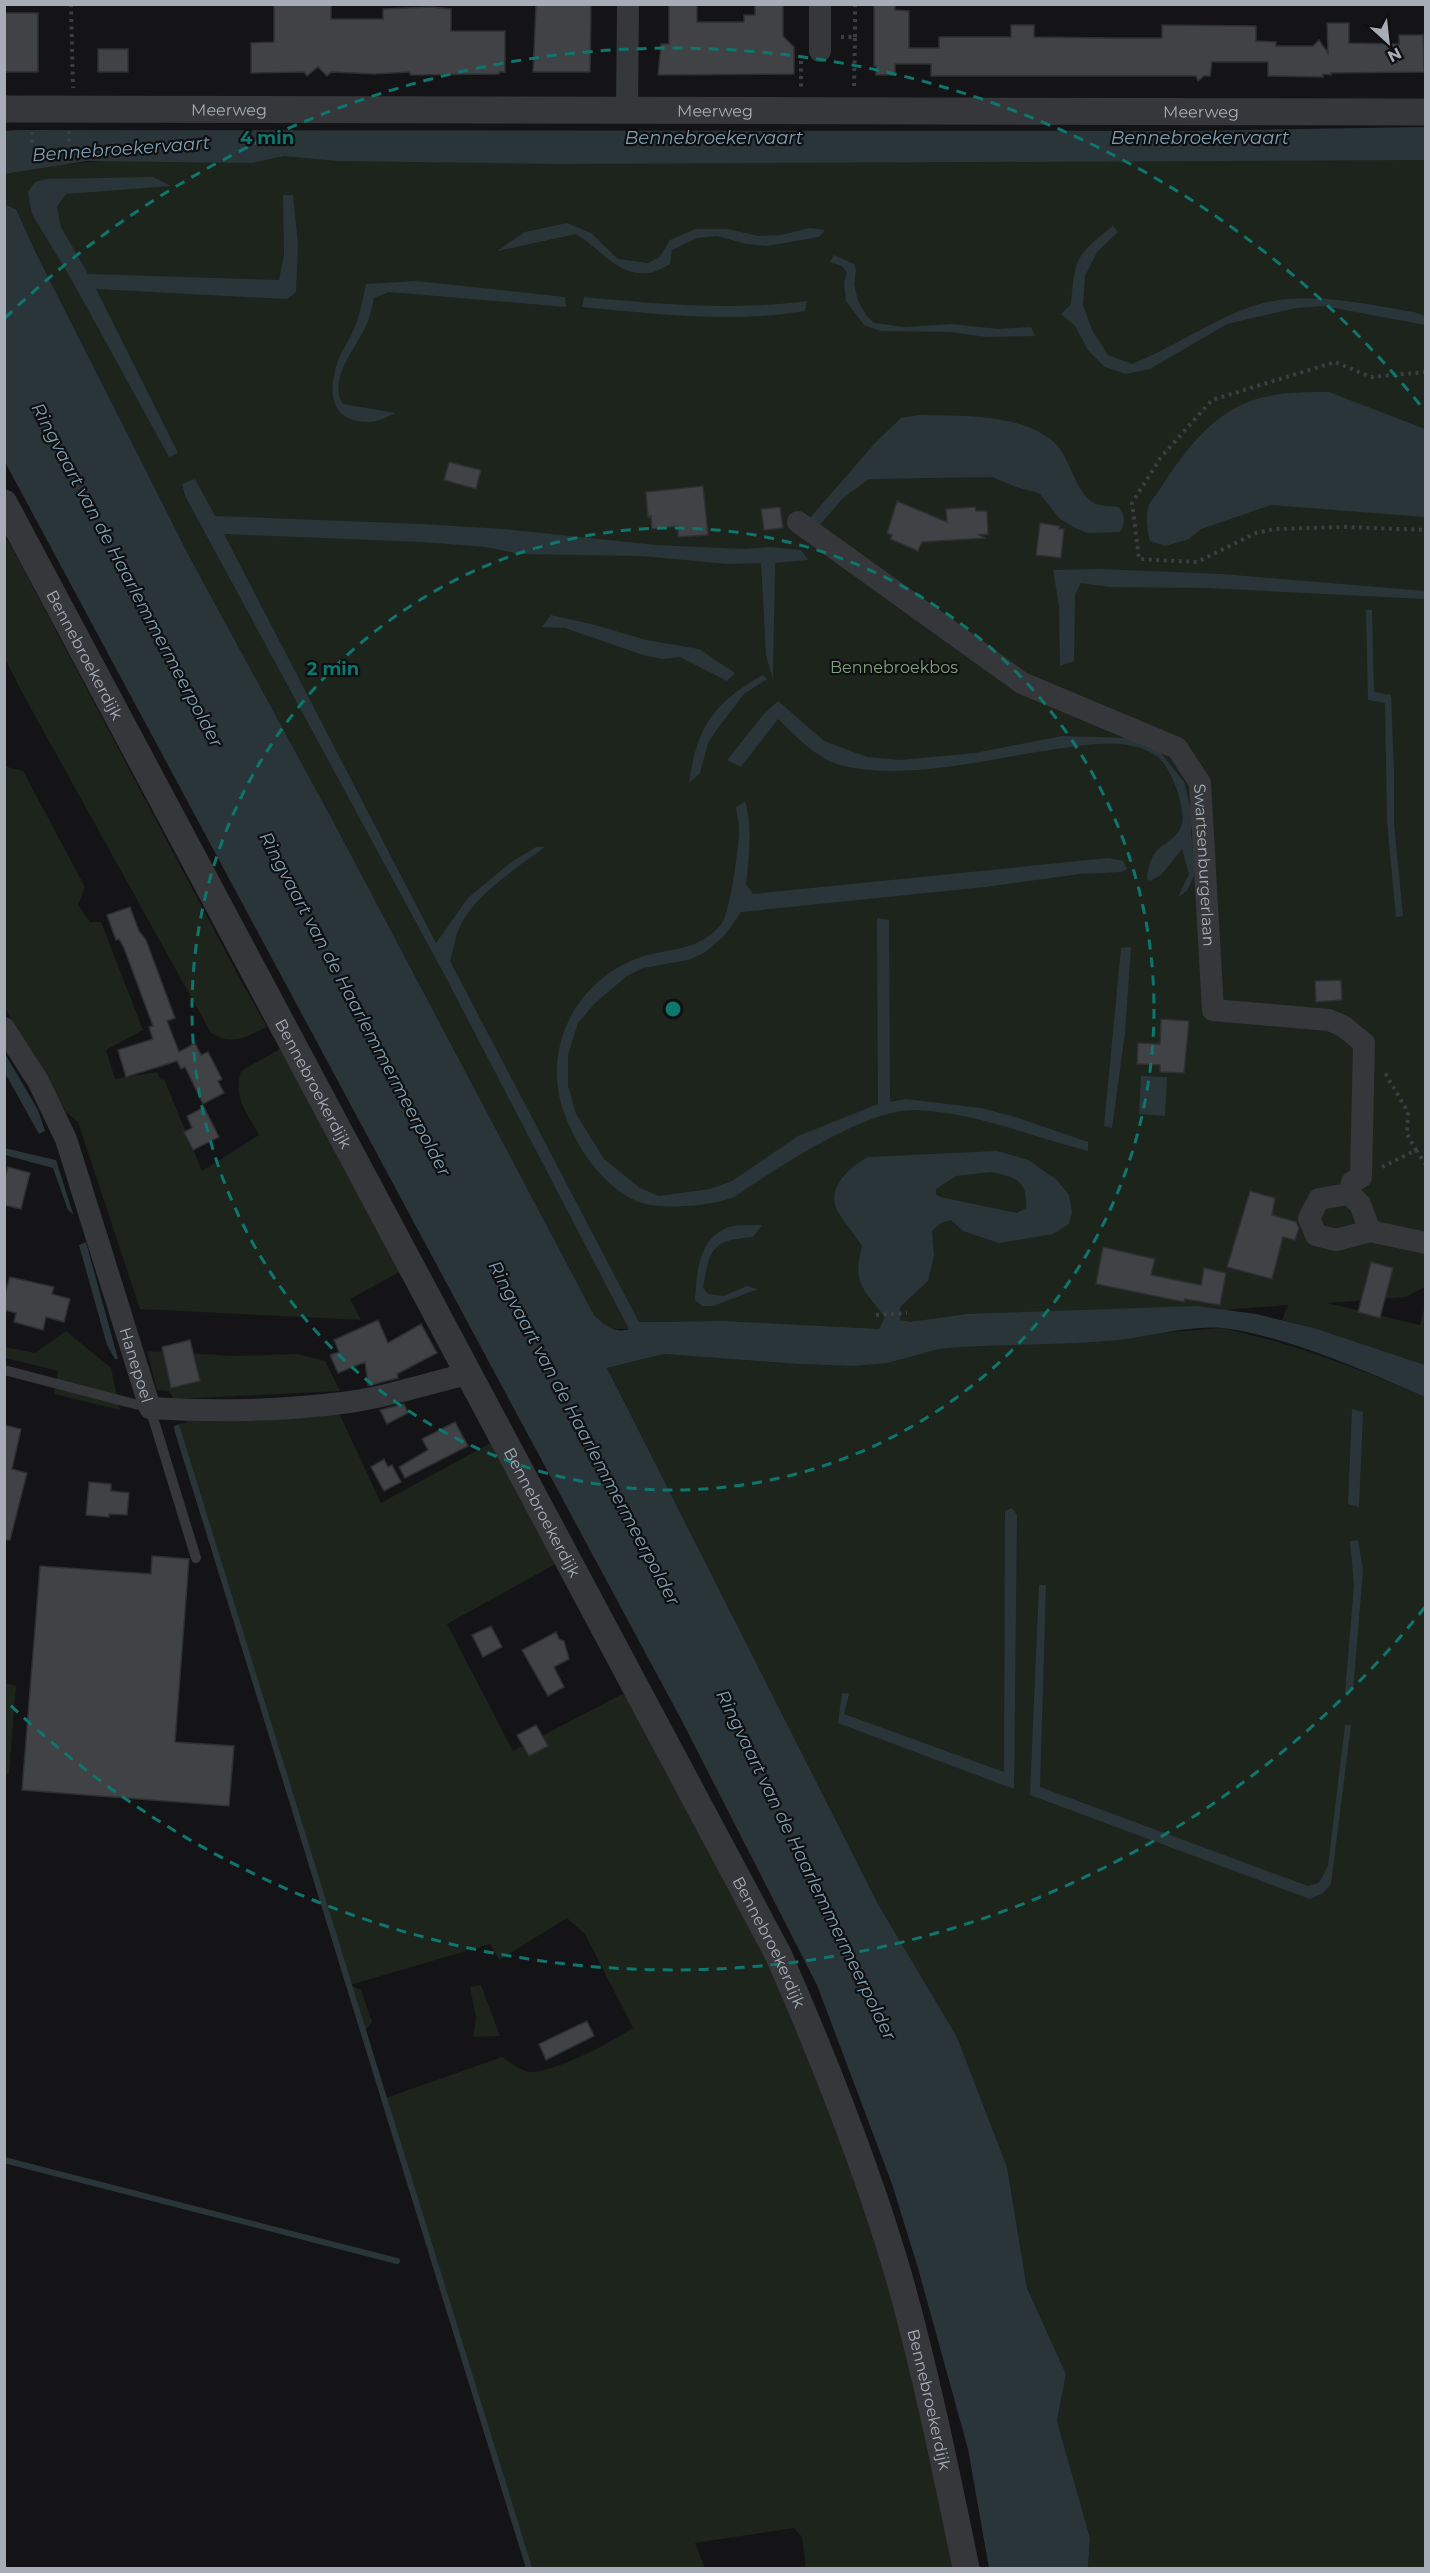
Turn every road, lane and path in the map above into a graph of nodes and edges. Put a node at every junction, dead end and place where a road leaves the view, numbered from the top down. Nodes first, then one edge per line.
1 (71, 4) edge
2 (628, 4) edge
3 (820, 4) edge
4 (855, 4) edge
5 (855, 37) junction
6 (820, 44) junction
7 (4, 109) edge
8 (627, 112) junction
9 (801, 112) junction
10 (854, 112) junction
11 (1425, 112) edge
12 (71, 119) junction
13 (32, 130) dead end
14 (69, 142) dead end
15 (32, 143) dead end
16 (1425, 372) edge
17 (4, 503) edge
18 (798, 522) dead end
19 (1425, 530) edge
20 (4, 1028) edge
21 (1364, 1042) junction
22 (1416, 1150) junction
23 (1425, 1165) edge
24 (1355, 1185) junction
25 (1370, 1231) junction
26 (1425, 1243) edge
27 (907, 1313) dead end
28 (876, 1316) dead end
29 (4, 1370) edge
30 (467, 1374) junction
31 (150, 1408) junction
32 (196, 1558) dead end
33 (966, 2568) edge

1 - 12 path
2 - 8 street
3 - 6 street
4 - 5 path
5 - 6 path
5 - 10 path
6 - 9 path
7 - 12 street, Meerweg
8 - 9 street, Meerweg
8 - 12 street, Meerweg
9 - 10 street, Meerweg
10 - 11 street, Meerweg
12 - 14 path
13 - 15 path
16 - 19 path
17 - 30 street, Bennebroekerdijk
18 - 21 street, Swartsenburgerlaan
20 - 31 street, Hanepoel
21 - 22 path
21 - 24 street
22 - 23 path
22 - 24 path
24 - 25 street
24 - 25 street
25 - 26 street
27 - 28 path
29 - 31 lane
30 - 31 street, Hanepoel
30 - 33 street, Bennebroekerdijk
31 - 32 lane

